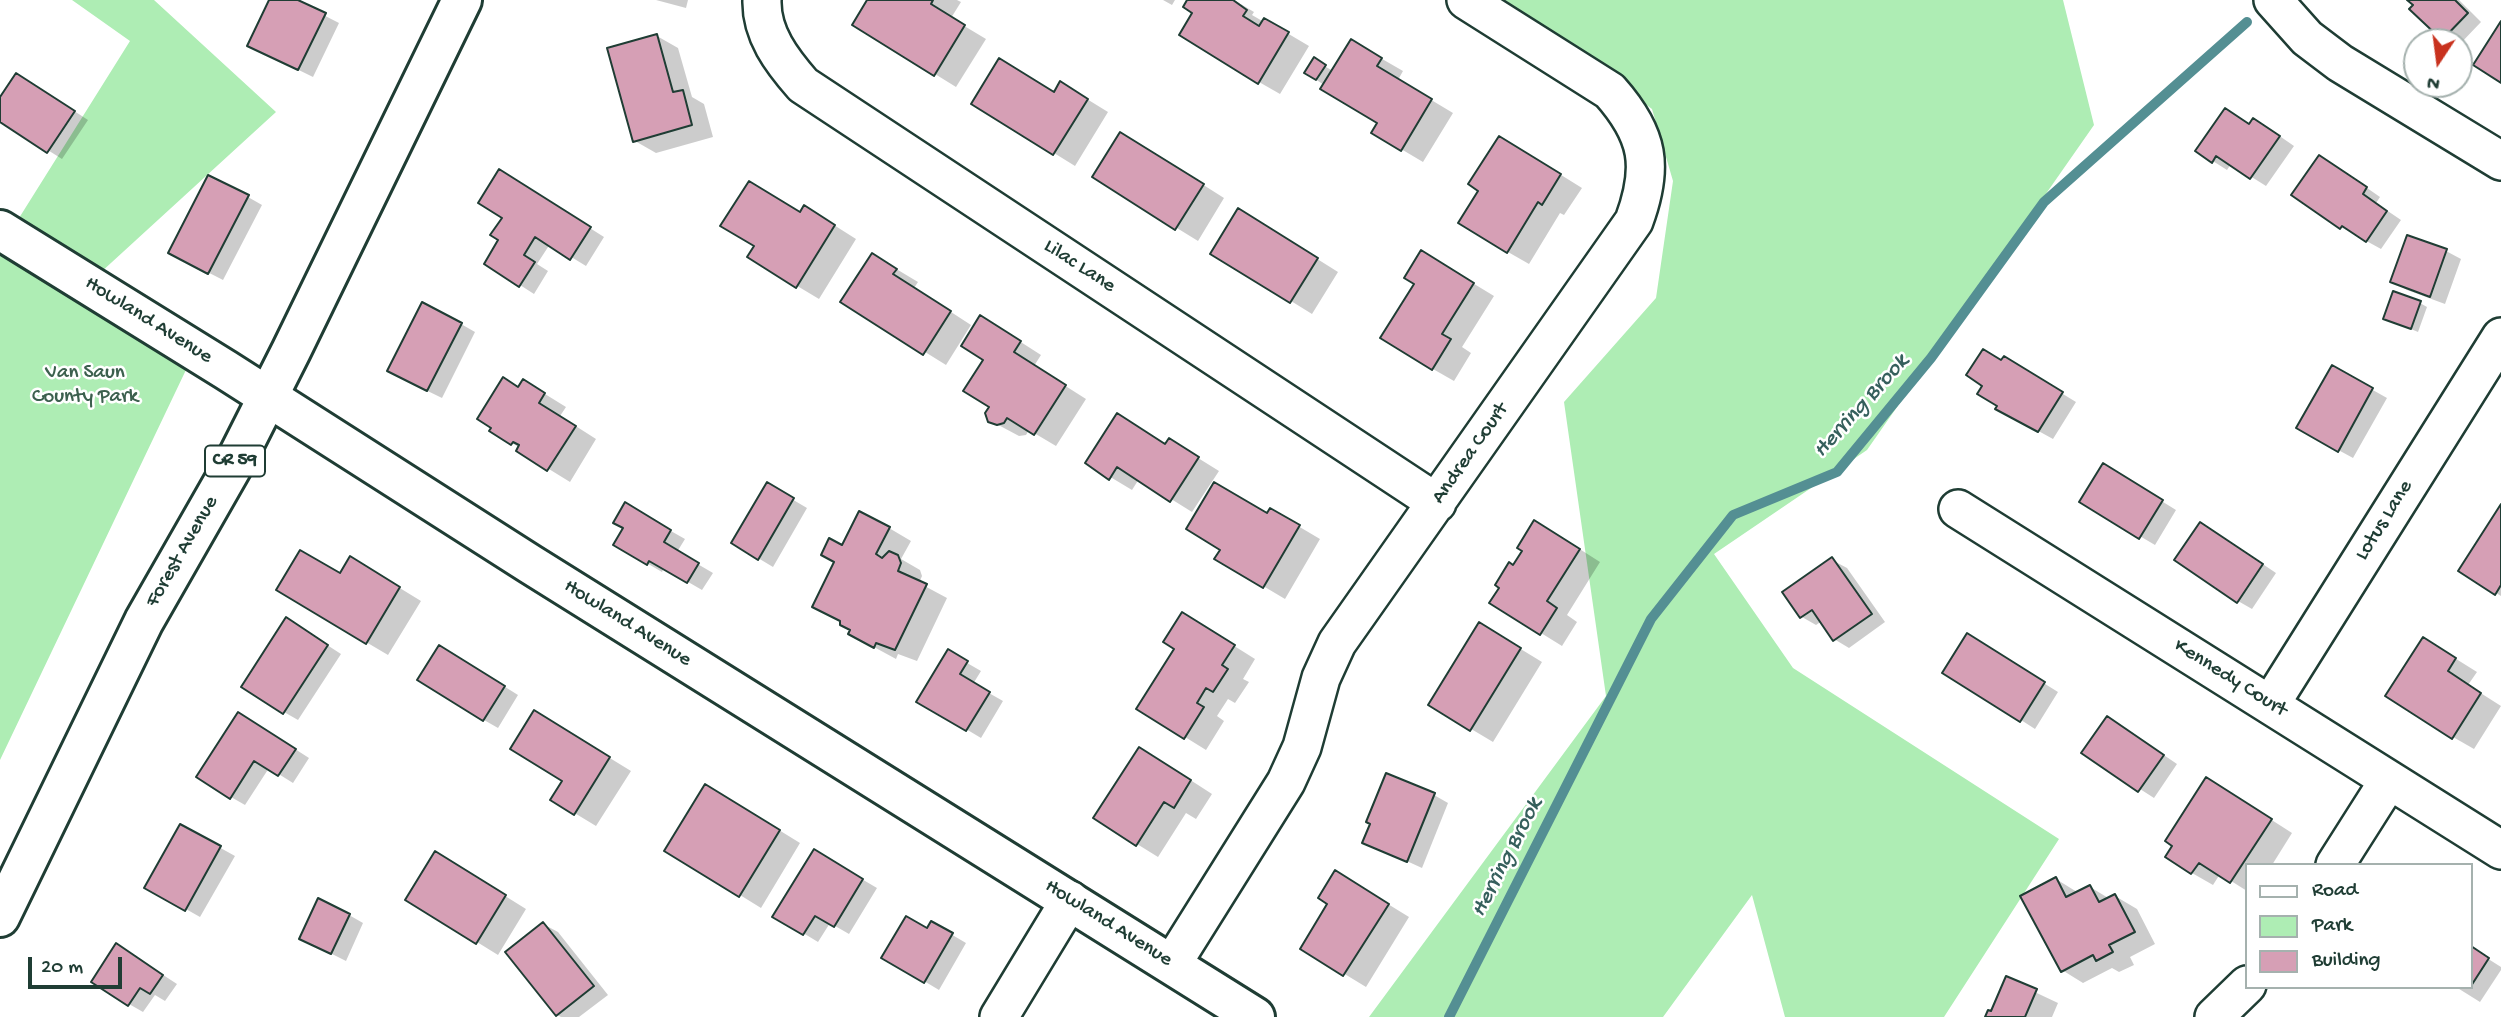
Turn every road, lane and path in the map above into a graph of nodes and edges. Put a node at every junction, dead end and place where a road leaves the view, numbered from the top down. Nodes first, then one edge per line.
1 (462, 0) edge
2 (762, 0) edge
3 (1466, 0) edge
4 (2273, 0) edge
5 (2501, 161) edge
6 (0, 230) edge
7 (2501, 337) edge
8 (268, 397) junction
9 (1437, 503) junction
10 (1958, 509) dead end
11 (2270, 705) junction
12 (2389, 780) junction
13 (2501, 850) edge
14 (2336, 863) edge
15 (1070, 900) junction
16 (0, 917) edge
17 (1171, 964) junction
18 (2246, 986) edge
19 (999, 1017) edge
20 (1255, 1017) edge
21 (2214, 1017) edge

1 - 8 street, Forest Avenue / CR 59
2 - 9 street, Lilac Lane
3 - 9 street, Andrea Court
4 - 5 street
6 - 8 street, Howland Avenue
7 - 11 street, Lotus Lane
8 - 15 street, Howland Avenue
8 - 16 street, Forest Avenue / CR 59
9 - 17 street, Andrea Court
10 - 11 street, Kennedy Court
11 - 12 street, Kennedy Court
12 - 13 street, Kennedy Court
12 - 14 street
15 - 17 street, Howland Avenue
15 - 19 street
17 - 20 street, Howland Avenue
18 - 21 street

